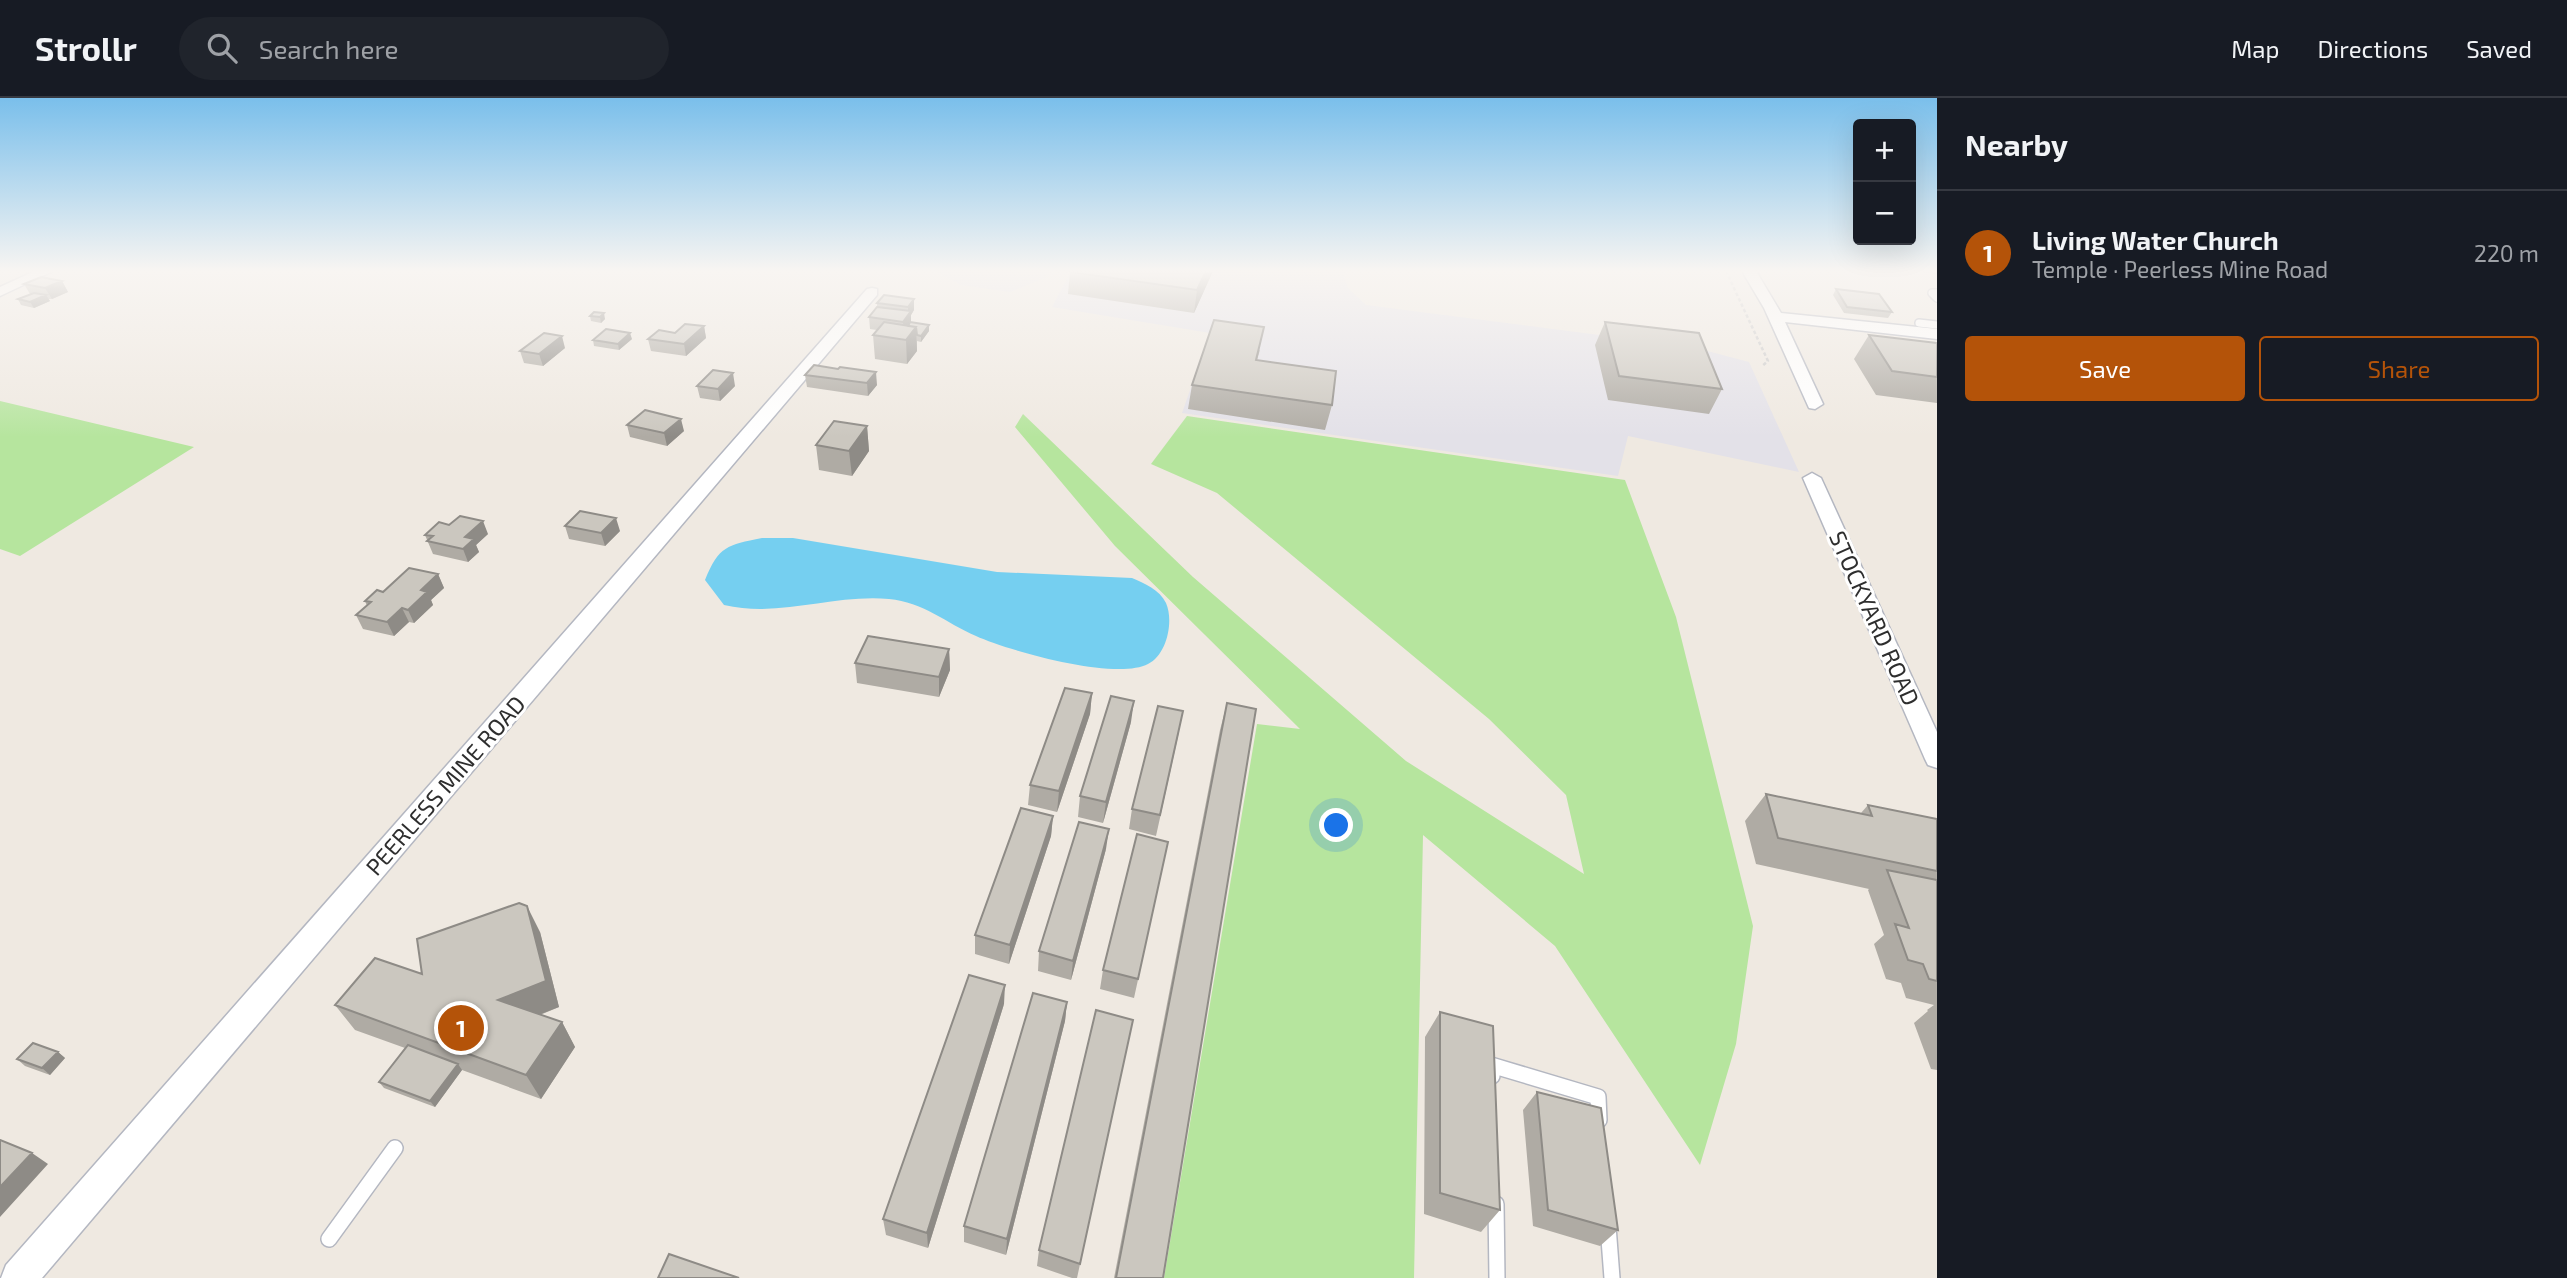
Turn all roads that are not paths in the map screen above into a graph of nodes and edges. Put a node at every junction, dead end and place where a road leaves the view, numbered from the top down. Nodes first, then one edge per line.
1 (843, 326) edge
2 (1779, 326) edge
3 (1811, 326) edge
4 (1831, 326) edge
5 (1937, 334) edge
6 (1937, 341) edge
7 (1815, 404) dead end
8 (1812, 478) dead end
9 (1937, 760) edge
10 (1492, 1091) edge
11 (1601, 1138) edge
12 (395, 1148) dead end
13 (1495, 1184) edge
14 (1606, 1208) edge
15 (329, 1239) dead end
16 (19, 1278) edge
17 (1497, 1278) edge
18 (1612, 1278) edge

1 - 16 street, PEERLESS MINE ROAD
2 - 7 street
3 - 6 street
4 - 5 street
8 - 9 street, STOCKYARD ROAD
10 - 11 lane
12 - 15 lane
13 - 17 lane
14 - 18 lane

